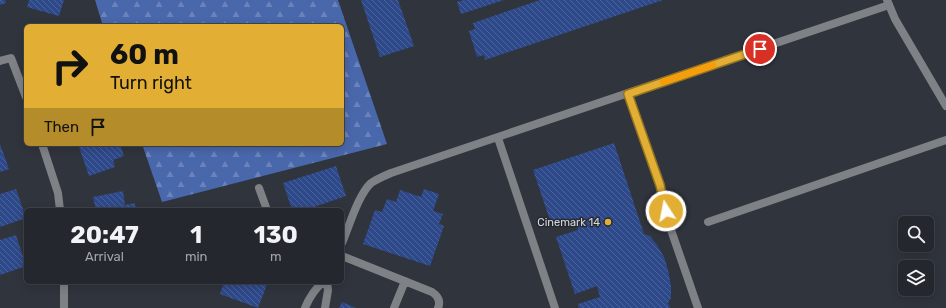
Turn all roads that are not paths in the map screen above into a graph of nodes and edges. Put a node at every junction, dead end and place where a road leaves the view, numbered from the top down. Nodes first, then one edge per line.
1 (888, 3) edge
2 (0, 61) edge
3 (24, 91) edge
4 (628, 94) junction
5 (946, 106) edge
6 (498, 138) junction
7 (946, 140) edge
8 (43, 146) edge
9 (259, 188) dead end
10 (60, 208) edge
11 (266, 208) edge
12 (708, 222) dead end
13 (344, 239) edge
14 (344, 257) edge
15 (405, 281) junction
16 (64, 284) edge
17 (321, 284) edge
18 (327, 284) edge
19 (64, 308) edge
20 (305, 308) edge
21 (325, 308) edge
22 (394, 308) edge
23 (438, 308) edge
24 (555, 308) edge
25 (698, 308) edge

1 - 4 street
1 - 5 street
2 - 3 street
4 - 6 street
4 - 25 street
6 - 13 street
6 - 24 street
7 - 12 street
8 - 10 street
9 - 11 street
14 - 15 street
15 - 22 street
15 - 23 street
16 - 19 street
17 - 20 street
18 - 21 street

